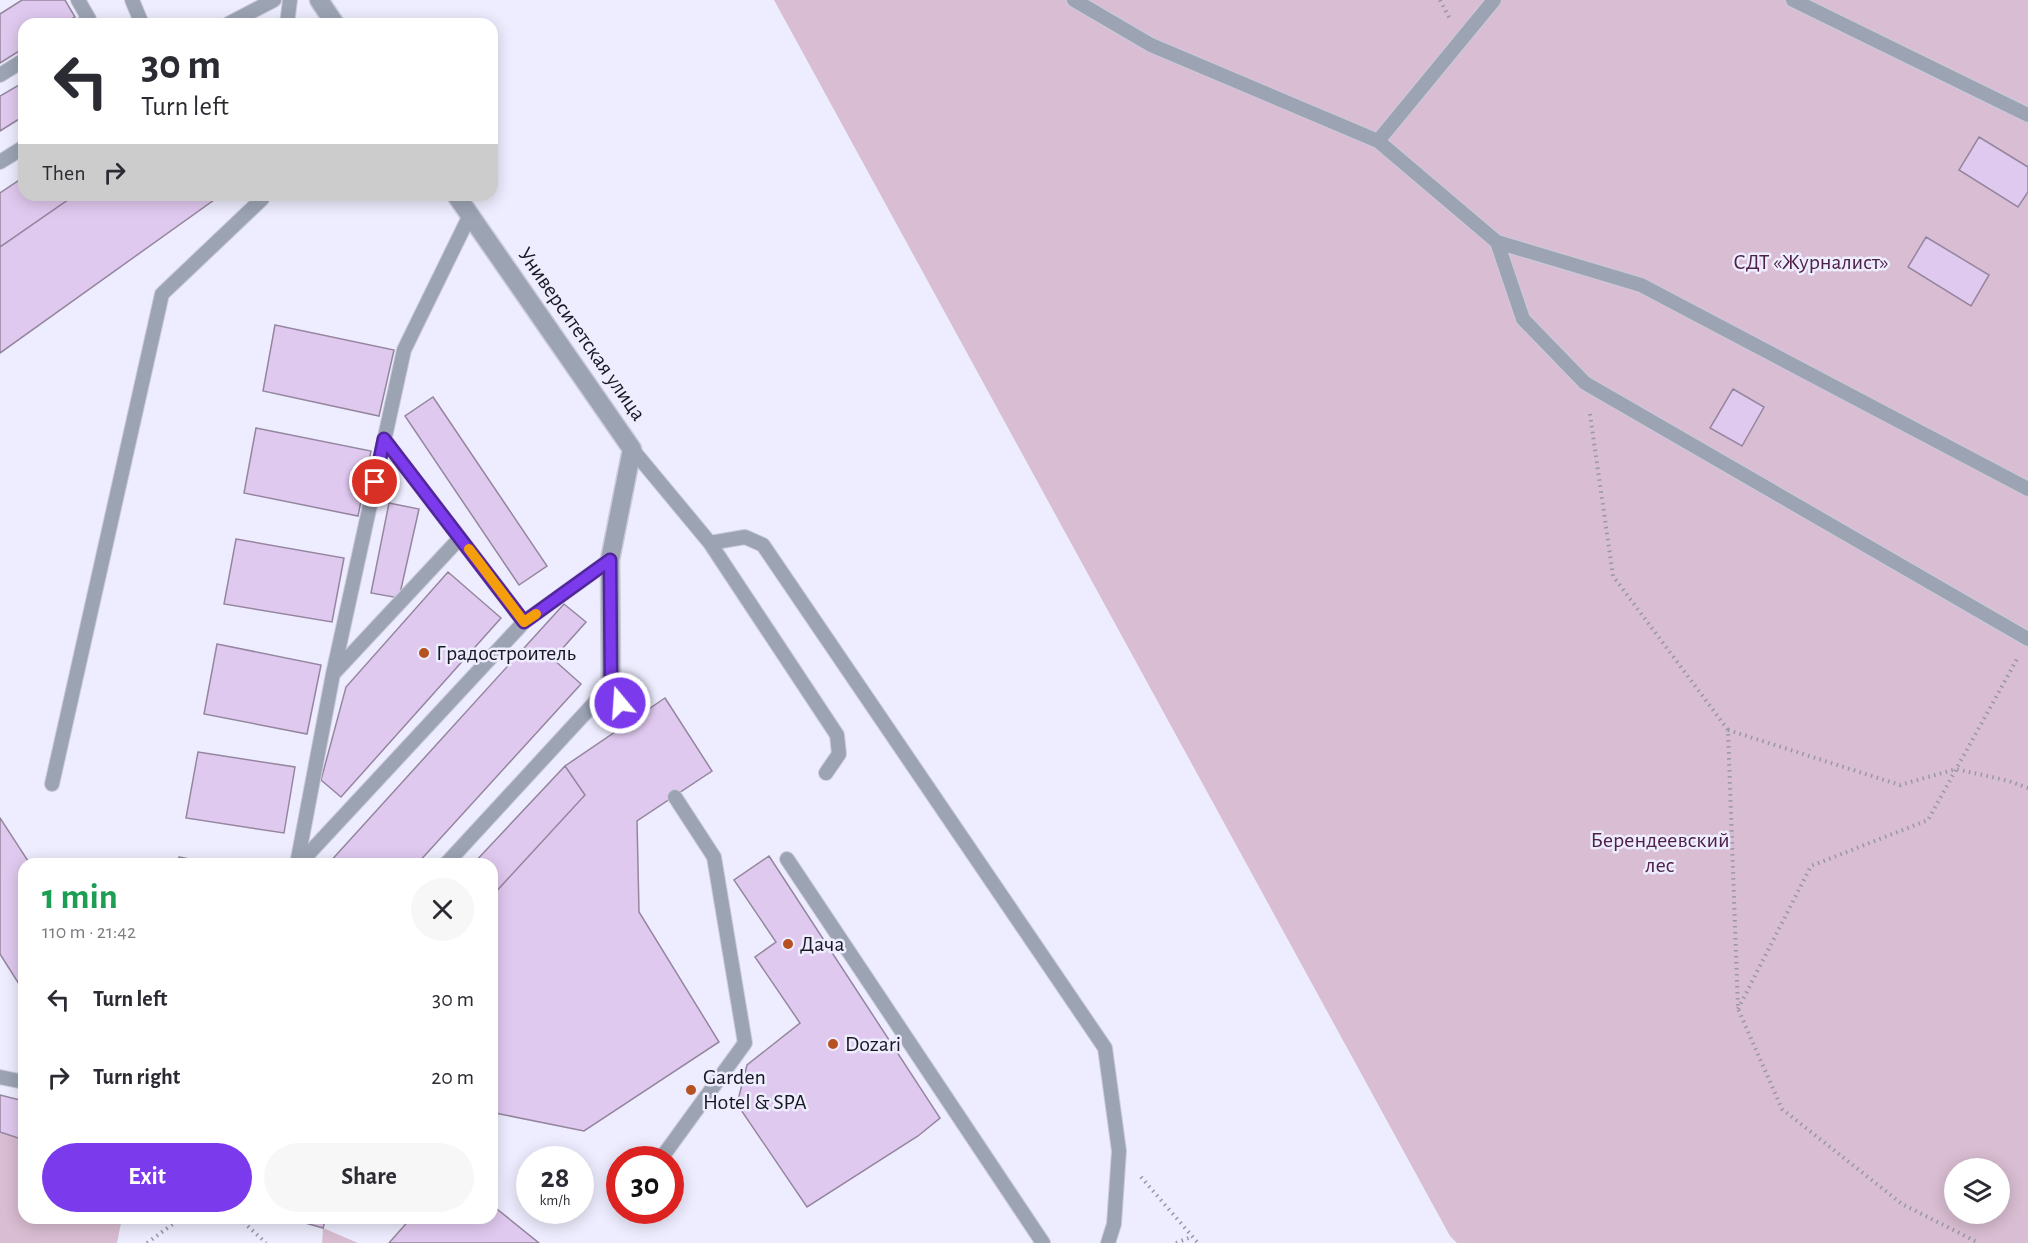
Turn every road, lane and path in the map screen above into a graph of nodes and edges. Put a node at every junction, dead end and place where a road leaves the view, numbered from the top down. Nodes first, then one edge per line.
1 (78, 0) edge
2 (132, 0) edge
3 (274, 0) edge
4 (291, 0) edge
5 (319, 0) edge
6 (1074, 0) edge
7 (1494, 0) edge
8 (1793, 0) edge
9 (88, 18) edge
10 (140, 18) edge
11 (240, 18) edge
12 (288, 18) edge
13 (331, 18) edge
14 (18, 64) edge
15 (0, 75) edge
16 (2028, 115) edge
17 (1378, 141) junction
18 (18, 151) edge
19 (0, 162) edge
20 (260, 201) edge
21 (460, 201) edge
22 (470, 215) junction
23 (1497, 242) junction
24 (1585, 383) junction
25 (384, 439) junction
26 (632, 449) junction
27 (2028, 489) edge
28 (460, 538) junction
29 (710, 543) junction
30 (610, 560) junction
31 (524, 622) junction
32 (2028, 639) edge
33 (333, 674) junction
34 (611, 685) junction
35 (629, 722) dead end
36 (1728, 730) junction
37 (1956, 770) junction
38 (826, 773) dead end
39 (52, 784) dead end
40 (2028, 788) edge
41 (675, 797) dead end
42 (299, 858) edge
43 (304, 858) edge
44 (452, 858) edge
45 (787, 859) dead end
46 (1738, 1010) junction
47 (0, 1077) edge
48 (18, 1081) edge
49 (670, 1146) edge
50 (1119, 1151) junction
51 (173, 1224) edge
52 (245, 1224) edge
53 (1191, 1237) junction
54 (147, 1243) edge
55 (266, 1243) edge
56 (1043, 1243) edge
57 (1108, 1243) edge
58 (1176, 1243) edge
59 (1198, 1243) edge
60 (1979, 1243) edge

1 - 9 lane
2 - 10 lane
3 - 11 lane
4 - 12 lane
5 - 13 street
6 - 17 lane
7 - 17 lane
8 - 16 lane
14 - 15 lane
17 - 23 lane
18 - 19 lane
20 - 39 lane
21 - 22 street, Университетская улица
22 - 25 lane
22 - 26 street, Университетская улица
23 - 24 lane
23 - 27 lane
24 - 32 lane
24 - 36 path
25 - 28 lane
25 - 33 lane
26 - 29 lane
26 - 30 street, Университетская улица
28 - 31 lane
28 - 33 lane
29 - 38 lane
29 - 50 lane
30 - 31 lane
30 - 34 street, Университетская улица
31 - 43 lane
32 - 37 path
33 - 42 lane
34 - 35 street, Университетская улица
34 - 44 lane
36 - 37 path
36 - 46 path
37 - 40 path
37 - 46 path
41 - 49 lane
45 - 56 lane
46 - 60 path
47 - 48 lane
50 - 53 path
50 - 57 lane
51 - 54 path
52 - 55 path
53 - 58 path
53 - 59 path

